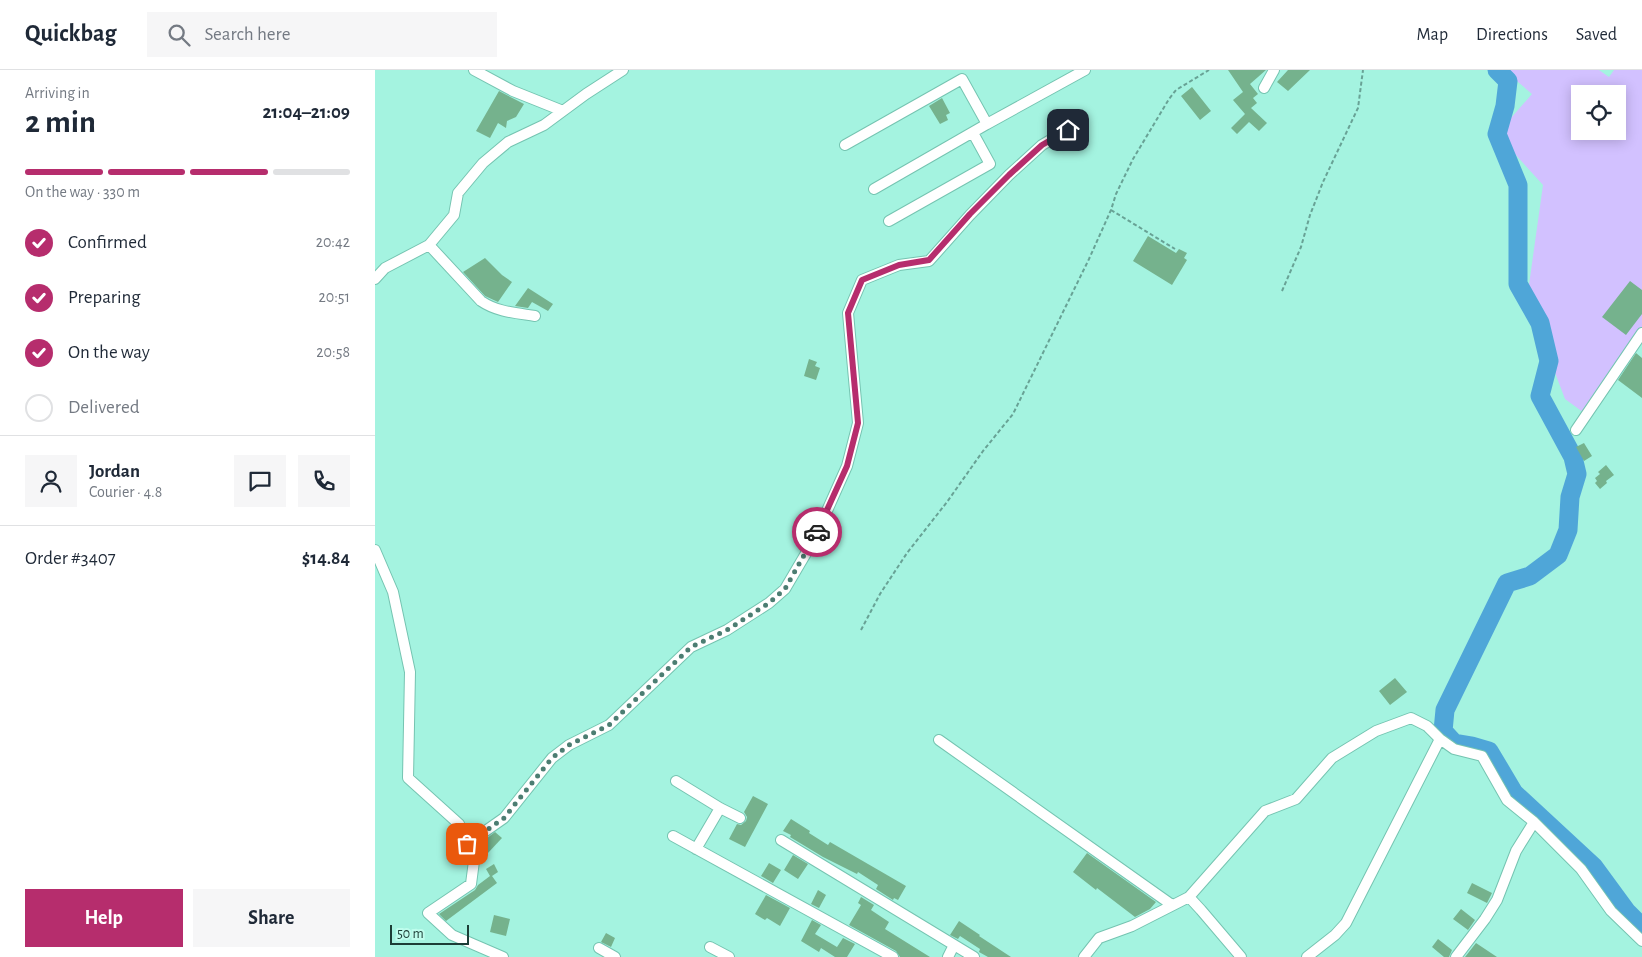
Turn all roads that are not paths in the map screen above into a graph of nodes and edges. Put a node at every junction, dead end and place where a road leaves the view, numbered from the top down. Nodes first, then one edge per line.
1 (474, 70) edge
2 (623, 70) edge
3 (1085, 70) edge
4 (1274, 70) edge
5 (1263, 88) dead end
6 (563, 111) junction
7 (1081, 122) dead end
8 (987, 124) junction
9 (973, 132) junction
10 (845, 145) dead end
11 (874, 189) dead end
12 (889, 221) dead end
13 (429, 245) junction
14 (375, 279) edge
15 (535, 316) dead end
16 (1642, 333) edge
17 (1576, 430) dead end
18 (375, 550) edge
19 (1440, 739) junction
20 (939, 740) dead end
21 (676, 782) dead end
22 (720, 808) junction
23 (740, 818) dead end
24 (1534, 822) junction
25 (673, 836) dead end
26 (781, 840) dead end
27 (467, 844) junction
28 (696, 849) junction
29 (1189, 897) junction
30 (1172, 905) junction
31 (1642, 941) edge
32 (954, 945) junction
33 (710, 947) dead end
34 (599, 948) dead end
35 (503, 957) edge
36 (615, 957) edge
37 (729, 957) edge
38 (893, 957) edge
39 (948, 957) edge
40 (974, 957) edge
41 (1085, 957) edge
42 (1241, 957) edge
43 (1307, 957) edge
44 (1456, 957) edge

1 - 6 street
2 - 6 street
3 - 8 street
4 - 5 street
6 - 13 street
7 - 27 street
8 - 9 street
8 - 10 street
9 - 11 street
9 - 12 street
13 - 14 street
13 - 15 street
16 - 17 street
18 - 27 street
19 - 24 street
19 - 29 street
19 - 43 street
20 - 30 street
21 - 22 street
22 - 23 street
22 - 28 street
24 - 31 street
24 - 44 street
25 - 28 street
26 - 32 street
27 - 35 street
28 - 38 street
29 - 30 street
29 - 42 street
30 - 41 street
32 - 39 street
32 - 40 street
33 - 37 street
34 - 36 street

